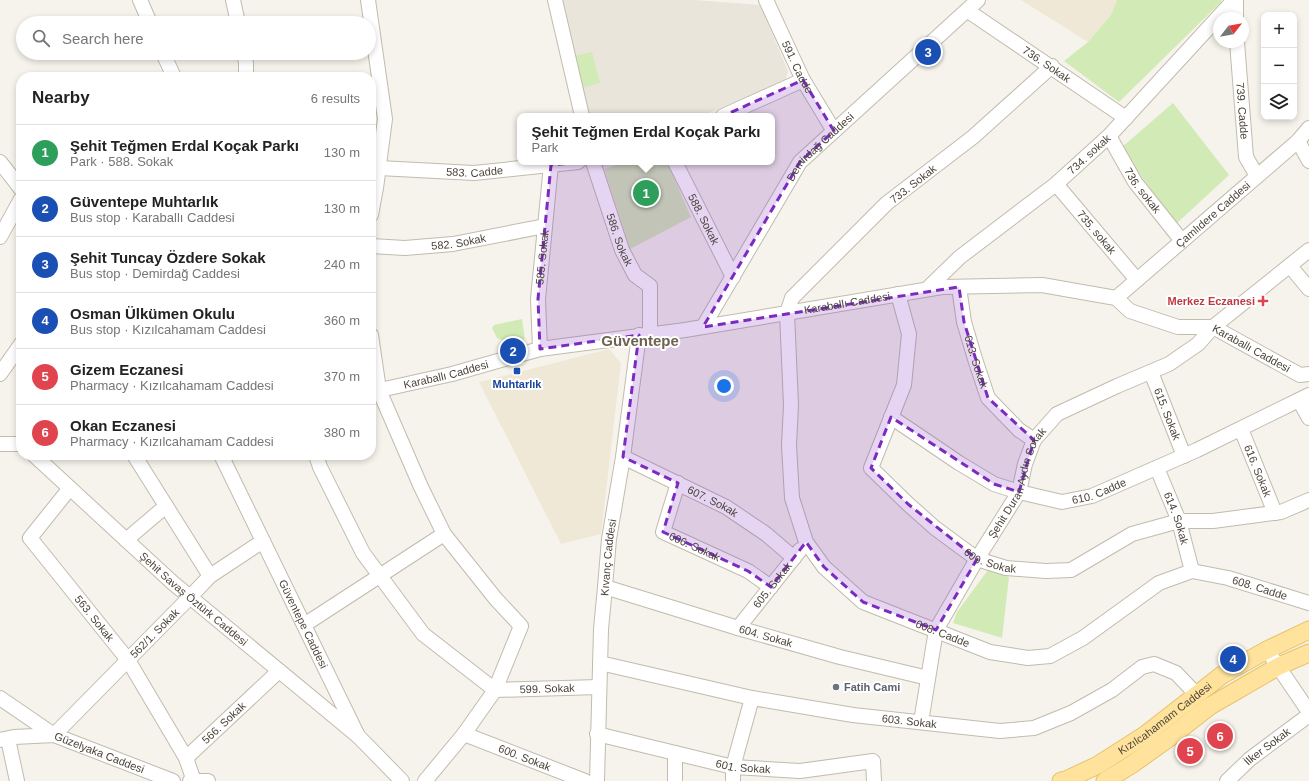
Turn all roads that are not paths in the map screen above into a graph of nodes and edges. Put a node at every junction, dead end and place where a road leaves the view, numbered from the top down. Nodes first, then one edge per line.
1 (140, 0) edge
2 (233, 0) edge
3 (368, 0) edge
4 (555, 0) edge
5 (766, 0) edge
6 (978, 0) edge
7 (1235, 0) edge
8 (968, 11) junction
9 (1236, 12) edge
10 (147, 16) edge
11 (236, 16) edge
12 (370, 16) edge
13 (1237, 48) edge
14 (166, 60) edge
15 (245, 60) edge
16 (376, 60) edge
17 (1052, 66) junction
18 (172, 72) edge
19 (246, 72) edge
20 (803, 80) junction
21 (581, 113) edge
22 (730, 113) edge
23 (1126, 118) junction
24 (1309, 128) edge
25 (834, 131) junction
26 (1109, 136) junction
27 (1298, 141) junction
28 (1309, 161) edge
29 (0, 162) edge
30 (376, 162) edge
31 (550, 165) joint
32 (594, 165) edge
33 (677, 165) edge
34 (376, 167) edge
35 (1257, 176) junction
36 (16, 183) edge
37 (1056, 184) junction
38 (16, 208) edge
39 (545, 226) junction
40 (0, 237) edge
41 (1182, 241) junction
42 (376, 246) edge
43 (1309, 250) edge
44 (1290, 266) junction
45 (733, 277) junction
46 (1137, 280) junction
47 (959, 287) junction
48 (927, 289) junction
49 (1309, 289) edge
50 (898, 294) junction
51 (1116, 298) junction
52 (787, 313) junction
53 (703, 327) junction
54 (1213, 327) junction
55 (644, 334) junction
56 (540, 349) junction
57 (16, 351) edge
58 (1151, 372) junction
59 (0, 374) edge
60 (1309, 374) edge
61 (376, 391) edge
62 (376, 393) edge
63 (1304, 398) edge
64 (891, 417) junction
65 (1309, 418) edge
66 (1241, 429) junction
67 (1034, 440) junction
68 (0, 444) edge
69 (16, 444) edge
70 (1184, 456) junction
71 (623, 457) junction
72 (39, 460) edge
73 (137, 460) edge
74 (223, 460) edge
75 (318, 460) edge
76 (1157, 468) junction
77 (678, 483) junction
78 (70, 488) junction
79 (1019, 492) junction
80 (1309, 500) edge
81 (166, 506) junction
82 (1275, 513) junction
83 (1179, 521) junction
84 (444, 534) junction
85 (126, 540) junction
86 (263, 541) junction
87 (806, 542) junction
88 (794, 558) junction
89 (977, 559) junction
90 (1192, 571) junction
91 (210, 576) junction
92 (380, 576) junction
93 (605, 587) junction
94 (771, 587) junction
95 (190, 598) junction
96 (1309, 604) edge
97 (304, 625) junction
98 (738, 628) junction
99 (936, 630) junction
100 (1309, 630) edge
101 (1267, 650) junction
102 (1309, 653) edge
103 (128, 660) junction
104 (600, 663) junction
105 (1279, 666) junction
106 (279, 671) junction
107 (928, 678) junction
108 (599, 687) junction
109 (495, 690) junction
110 (1197, 695) junction
111 (0, 698) edge
112 (752, 698) junction
113 (1309, 714) edge
114 (921, 722) junction
115 (54, 734) junction
116 (464, 734) junction
117 (597, 734) junction
118 (358, 736) junction
119 (4, 739) edge
120 (675, 753) junction
121 (186, 758) junction
122 (1131, 765) junction
123 (733, 774) edge
124 (17, 781) edge
125 (172, 781) edge
126 (190, 781) edge
127 (194, 781) edge
128 (208, 781) edge
129 (402, 781) edge
130 (425, 781) edge
131 (585, 781) edge
132 (597, 781) edge
133 (675, 781) edge
134 (874, 781) edge
135 (1061, 781) edge
136 (1105, 781) edge
137 (1120, 781) edge
138 (1227, 781) edge

1 - 10 street
2 - 11 street
3 - 12 street
4 - 21 street
5 - 20 street, 591. Cadde
6 - 8 street, Demirdağ Caddesi
7 - 9 street
7 - 23 street, 734. sokak
8 - 17 street, 736. Sokak
8 - 25 street, Demirdağ Caddesi
13 - 35 street, 739. Cadde
14 - 18 street
15 - 19 street
16 - 30 street
17 - 23 street, 736. Sokak
17 - 52 street, 733. Sokak
20 - 22 street
20 - 25 street, 591. Cadde
23 - 26 street, 734. sokak
24 - 27 street, Çamlıdere Caddesi
25 - 45 street, Demirdağ Caddesi
26 - 37 street, 734. sokak
26 - 41 street, 736. sokak
27 - 28 street
27 - 35 street, Çamlıdere Caddesi
29 - 36 street
31 - 34 street, 583. Cadde
31 - 39 street, 585. Sokak
32 - 55 street, 586. Sokak
33 - 45 street, 588. Sokak
35 - 41 street, Çamlıdere Caddesi
37 - 46 street, 735. sokak
37 - 48 street, 734. sokak
38 - 40 street
39 - 42 street, 582. Sokak
39 - 56 street, 585. Sokak
41 - 46 street, Çamlıdere Caddesi
43 - 44 street, Şehit Duran Aydın Sokak
44 - 49 street
44 - 54 street, Şehit Duran Aydın Sokak
45 - 53 street, Demirdağ Caddesi
46 - 51 street, Çamlıdere Caddesi
47 - 48 street, Karaballı Caddesi
47 - 51 street, Karaballı Caddesi
47 - 67 street, 613. Sokak
48 - 50 street, Karaballı Caddesi
50 - 52 street, Karaballı Caddesi
50 - 64 street, 609. Sokak
51 - 54 street, Karaballı Caddesi
52 - 53 street, Karaballı Caddesi
52 - 87 street, 608. Cadde
53 - 55 street, Karaballı Caddesi
54 - 58 street, Şehit Duran Aydın Sokak
54 - 60 street, Karaballı Caddesi
55 - 56 street, Karaballı Caddesi
55 - 71 street, Kıvanç Caddesi
56 - 61 street, Karaballı Caddesi
57 - 59 street
58 - 67 street, Şehit Duran Aydın Sokak
58 - 70 street, 615. Sokak
62 - 84 street
63 - 65 street
63 - 66 street, 610. Cadde
64 - 79 street, 610. Cadde
64 - 89 street, 609. Sokak
66 - 70 street, 610. Cadde
66 - 82 street, 616. Sokak
67 - 79 street, Şehit Duran Aydın Sokak
68 - 69 street
70 - 76 street, 610. Cadde
71 - 77 street, 607. Sokak
71 - 93 street, Kıvanç Caddesi
72 - 78 street, Şehit Savaş Öztürk Caddesi
73 - 81 street
74 - 86 street, Güventepe Caddesi
75 - 92 street
76 - 79 street, 610. Cadde
76 - 83 street, 614. Sokak
77 - 88 street, 607. Sokak
77 - 94 street, 606. Sokak
78 - 85 street, Şehit Savaş Öztürk Caddesi
78 - 103 street, 563. Sokak
79 - 89 street, Şehit Duran Aydın Sokak
80 - 82 street, 609. Sokak
81 - 85 street
81 - 91 street
82 - 83 street, 609. Sokak
83 - 89 street, 609. Sokak
83 - 90 street, 614. Sokak
84 - 92 street
84 - 109 street
85 - 95 street, Şehit Savaş Öztürk Caddesi
86 - 91 street, 562/1. Sokak
86 - 97 street, Güventepe Caddesi
87 - 88 street, 605. Sokak
87 - 99 street, 608. Cadde
88 - 94 street, 605. Sokak
89 - 99 street, Şehit Duran Aydın Sokak
90 - 96 street, 608. Cadde
90 - 99 street, 608. Cadde
91 - 95 street, 562/1. Sokak
92 - 97 street
92 - 109 street
93 - 98 street, 604. Sokak
93 - 104 street, Kıvanç Caddesi
94 - 98 street, 605. Sokak
95 - 103 street, 562/1. Sokak
95 - 106 street, Şehit Savaş Öztürk Caddesi
97 - 118 street, Güventepe Caddesi
98 - 107 street, 604. Sokak
99 - 107 street, Şehit Duran Aydın Sokak
100 - 101 main road, Kızılcahamam Caddesi
101 - 105 street
101 - 110 main road, Kızılcahamam Caddesi
102 - 105 main road, Kızılcahamam Caddesi
103 - 115 street, 562/1. Sokak
103 - 121 street, 563. Sokak
104 - 108 street, Kıvanç Caddesi
104 - 112 street, 603. Sokak
105 - 113 street
105 - 122 main road, Kızılcahamam Caddesi
106 - 118 street, Şehit Savaş Öztürk Caddesi
106 - 121 street, 566. Sokak
107 - 114 street, Şehit Duran Aydın Sokak
108 - 109 street, 599. Sokak
108 - 117 street, Kıvanç Caddesi
109 - 116 street
110 - 114 street, 603. Sokak
110 - 135 main road, Kızılcahamam Caddesi
111 - 115 street
112 - 114 street, 603. Sokak
112 - 123 street
113 - 138 street, İlker Sokak
115 - 119 street, Güzelyaka Caddesi
115 - 125 street, Güzelyaka Caddesi
116 - 130 street
116 - 131 street, 600. Sokak
117 - 120 street, 601. Sokak
117 - 132 street, Kıvanç Caddesi
118 - 129 street, Güventepe Caddesi
119 - 124 street
120 - 123 street, 601. Sokak
120 - 133 street
121 - 127 street
122 - 136 main road, Kızılcahamam Caddesi
122 - 137 street
123 - 134 street, 601. Sokak
126 - 127 street
127 - 128 street

